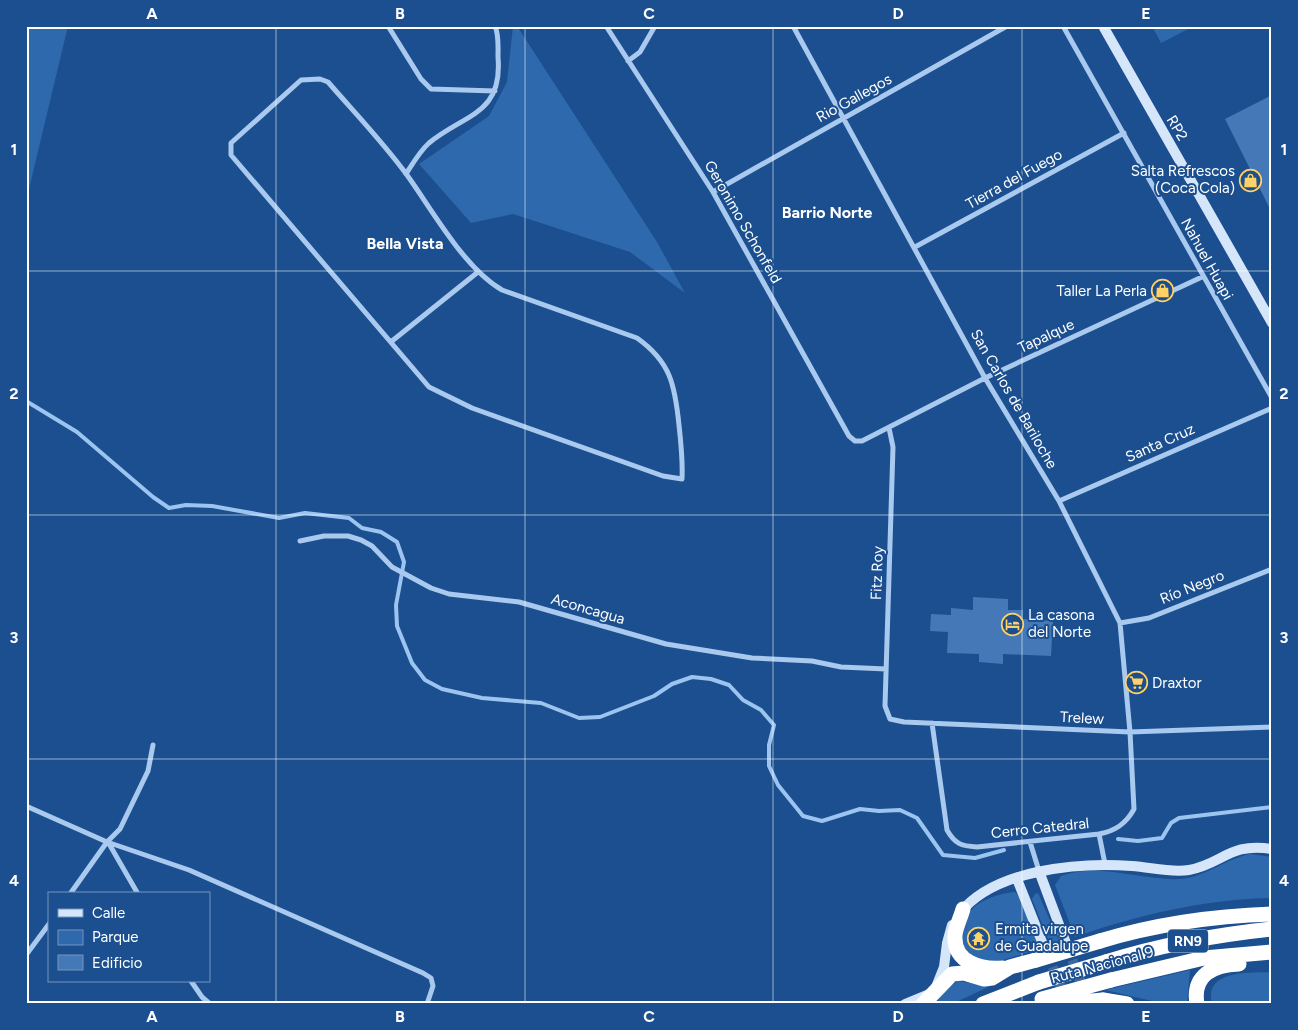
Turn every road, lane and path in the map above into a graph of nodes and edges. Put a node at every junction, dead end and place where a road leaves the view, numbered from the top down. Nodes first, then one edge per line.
1 (388, 26) edge
2 (495, 26) edge
3 (606, 26) edge
4 (654, 26) edge
5 (793, 26) edge
6 (1007, 26) edge
7 (1063, 26) edge
8 (1103, 26) edge
9 (628, 61) junction
10 (495, 91) junction
11 (843, 118) junction
12 (1124, 133) junction
13 (406, 174) junction
14 (713, 192) junction
15 (915, 247) junction
16 (478, 272) junction
17 (1202, 277) junction
18 (1272, 323) edge
19 (392, 341) junction
20 (985, 378) junction
21 (1272, 398) edge
22 (1272, 408) edge
23 (889, 428) junction
24 (849, 436) joint
25 (1059, 501) junction
26 (300, 541) dead end
27 (1272, 569) edge
28 (1120, 623) junction
29 (886, 669) junction
30 (890, 719) joint
31 (932, 723) junction
32 (1272, 727) edge
33 (1130, 732) junction
34 (153, 745) dead end
35 (26, 806) edge
36 (1134, 808) joint
37 (1099, 834) junction
38 (107, 842) junction
39 (1030, 842) junction
40 (1272, 849) edge
41 (1105, 864) junction
42 (1039, 871) junction
43 (1017, 879) junction
44 (71, 892) edge
45 (137, 892) edge
46 (963, 909) junction
47 (1272, 914) edge
48 (48, 925) edge
49 (1272, 929) edge
50 (1066, 946) tunnel mouth
51 (1272, 952) edge
52 (26, 955) edge
53 (1041, 956) junction
54 (1272, 962) edge
55 (1010, 967) junction
56 (192, 982) edge
57 (934, 992) junction
58 (1037, 1002) edge
59 (210, 1004) edge
60 (427, 1004) edge
61 (905, 1004) edge
62 (923, 1004) edge
63 (983, 1004) edge
64 (1060, 1004) edge
65 (1127, 1004) edge
66 (1197, 1004) edge

1 - 10 street
2 - 10 street
3 - 9 street, Geronimo Schonfeld
4 - 9 street
5 - 11 street, San Carlos de Bariloche
6 - 11 street, Rio Gallegos
7 - 12 street, Nahuel Huapi
8 - 18 street, RP2 / RP2
9 - 14 street, Geronimo Schonfeld
10 - 13 street
11 - 14 street, Rio Gallegos
11 - 15 street, San Carlos de Bariloche
12 - 15 street, Tierra del Fuego
12 - 17 street, Nahuel Huapi
13 - 16 street
13 - 19 street
14 - 24 street, Geronimo Schonfeld
15 - 20 street, San Carlos de Bariloche
16 - 19 street
16 - 19 street
17 - 20 street, Tapalque
17 - 21 street, Nahuel Huapi
20 - 23 street, Tapalque
20 - 25 street, San Carlos de Bariloche
22 - 25 street, Santa Cruz
23 - 24 street, Tapalque
23 - 29 street, Fitz Roy
25 - 28 street, San Carlos de Bariloche
26 - 29 street, Aconcagua
27 - 28 street, Río Negro
28 - 33 street, San Carlos de Bariloche
29 - 30 street, Fitz Roy
30 - 31 street, Trelew
31 - 33 street, Trelew
31 - 39 street, Cerro Catedral
32 - 33 street, Trelew
33 - 36 street, San Carlos de Bariloche
34 - 38 street
35 - 38 street
36 - 37 street, Cerro Catedral
37 - 39 street, Cerro Catedral
37 - 41 street
38 - 44 street
38 - 45 street
38 - 60 street
39 - 42 street
40 - 41 street
41 - 42 street
42 - 43 street
42 - 50 street
43 - 46 street
43 - 53 street
46 - 55 highway
46 - 57 street
47 - 53 highway, bridge
48 - 52 street
49 - 63 highway, Ruta Nacional 9 / RN9, bridge
51 - 58 highway, Ruta Nacional 9 / RN9, bridge
53 - 55 highway
54 - 66 highway
55 - 57 highway
56 - 59 street
57 - 61 street
57 - 62 highway
64 - 65 highway, bridge

